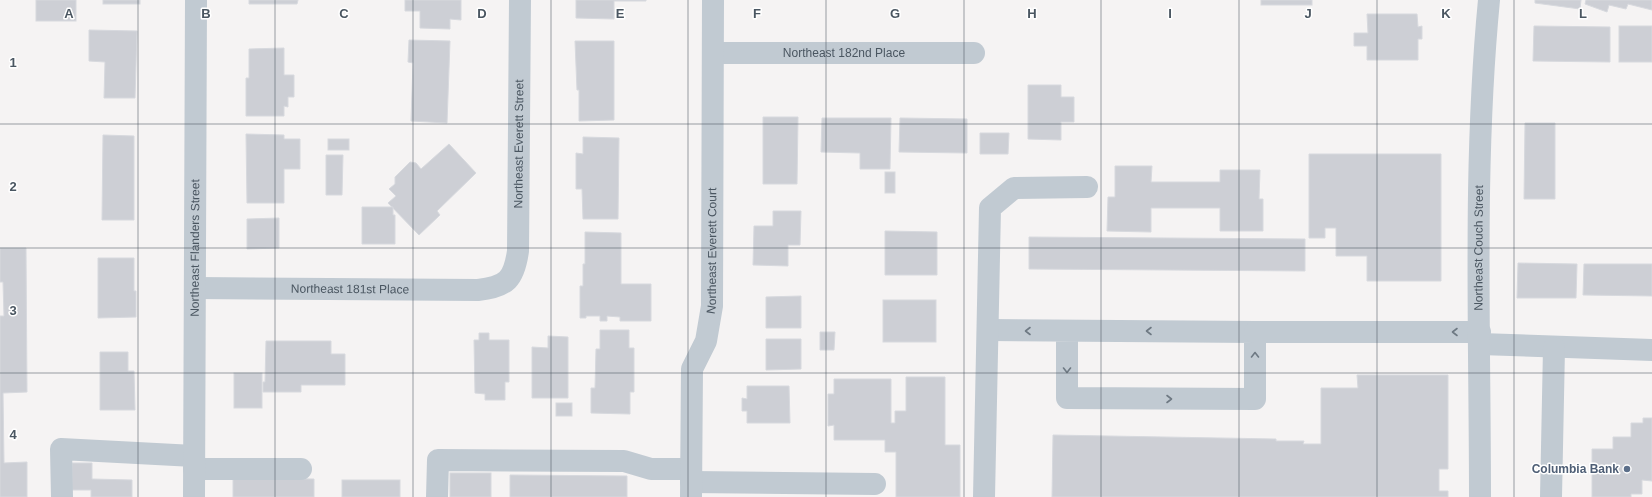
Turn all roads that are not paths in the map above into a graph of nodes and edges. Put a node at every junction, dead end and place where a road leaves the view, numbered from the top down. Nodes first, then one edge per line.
1 (196, 0) edge
2 (520, 0) edge
3 (713, 0) edge
4 (1488, 0) edge
5 (713, 53) junction
6 (974, 53) dead end
7 (1087, 187) dead end
8 (504, 283) joint
9 (196, 288) junction
10 (988, 330) junction
11 (1067, 331) junction
12 (1255, 332) junction
13 (1480, 338) junction
14 (1554, 348) junction
15 (1652, 350) edge
16 (194, 462) junction
17 (301, 468) dead end
18 (691, 482) edge
19 (876, 484) dead end
20 (62, 497) edge
21 (194, 497) edge
22 (437, 497) edge
23 (984, 497) edge
24 (1480, 497) edge
25 (1551, 497) edge

1 - 9 street, Northeast Flanders Street
2 - 8 street, Northeast Everett Street
3 - 5 street, Northeast Everett Court
4 - 13 street, Northeast Couch Street
5 - 6 street, Northeast 182nd Place
5 - 18 street, Northeast Everett Court
7 - 10 street
8 - 9 street, Northeast 181st Place
9 - 16 street, Northeast Flanders Street
11 -> 10 street
10 - 23 street
12 -> 11 street
11 -> 12 street
13 -> 12 street
13 - 14 street
13 - 24 street, Northeast Couch Street
14 - 15 street
14 - 25 street
16 - 17 street
16 - 20 street
16 - 21 street, Northeast Flanders Street
18 - 19 street
18 - 22 street

